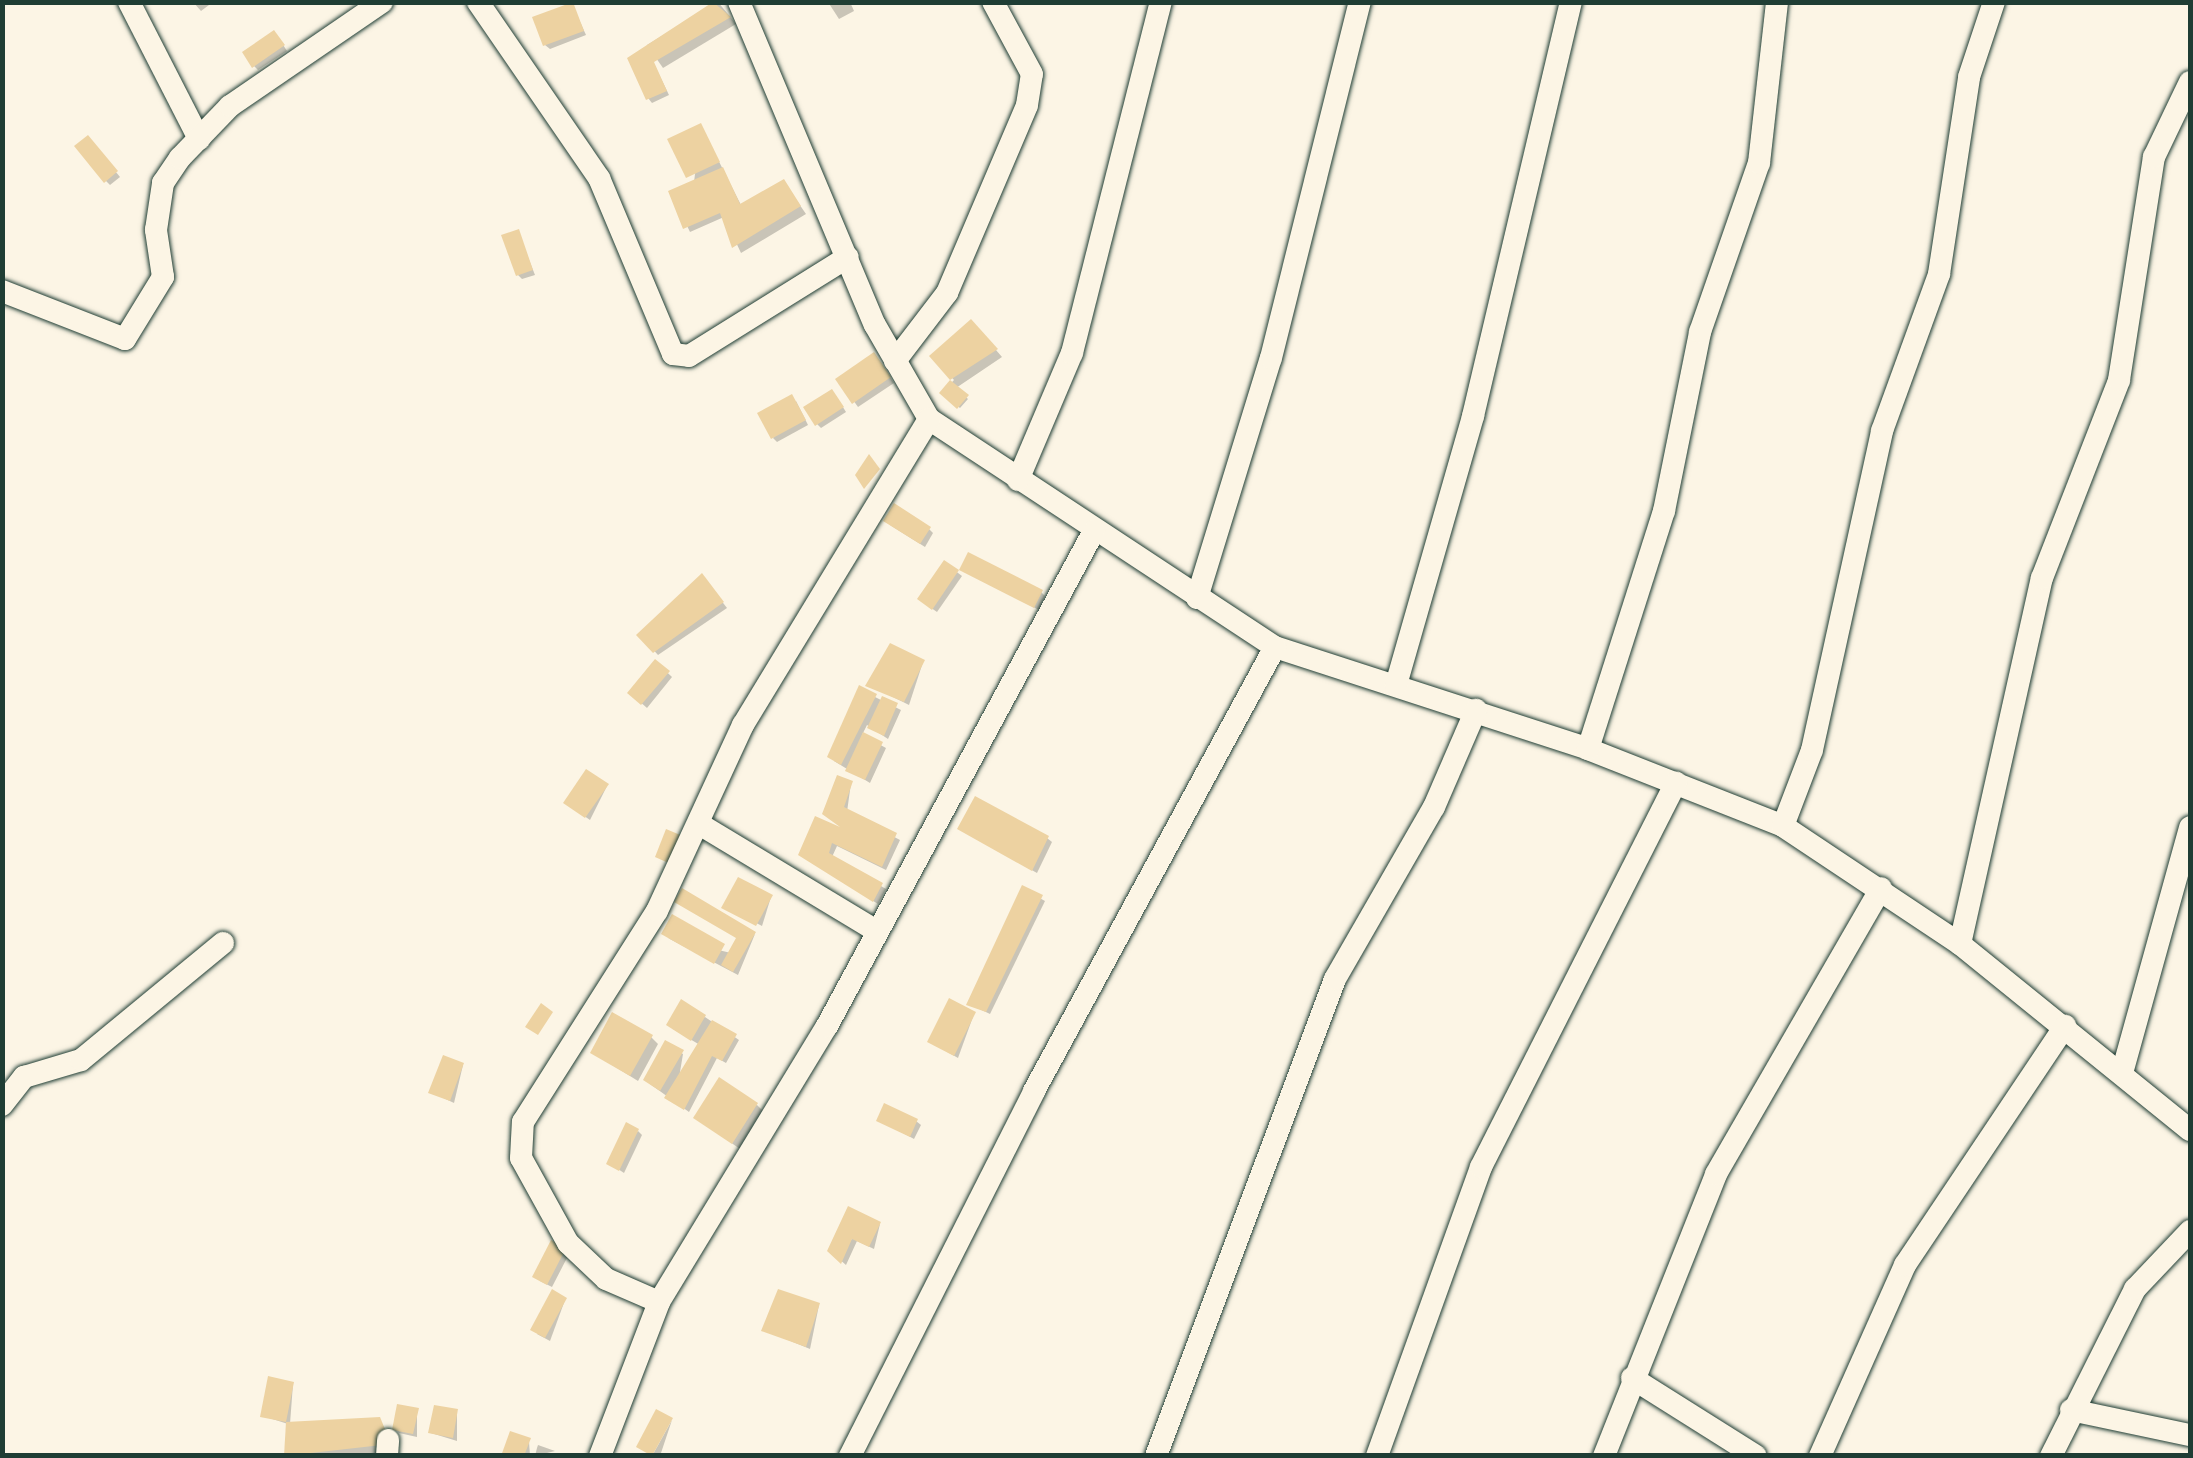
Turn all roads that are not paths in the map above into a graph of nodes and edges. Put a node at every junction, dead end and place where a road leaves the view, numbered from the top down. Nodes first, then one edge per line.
1 (130, 2) edge
2 (478, 2) edge
3 (740, 2) edge
4 (993, 2) edge
5 (1161, 2) edge
6 (1360, 2) edge
7 (1571, 2) edge
8 (1751, 2) edge
9 (1994, 2) edge
10 (370, 5) edge
11 (1775, 7) edge
12 (2190, 82) edge
13 (198, 139) junction
14 (848, 257) junction
15 (2, 291) edge
16 (895, 361) junction
17 (929, 419) junction
18 (1018, 480) junction
19 (1094, 531) junction
20 (1197, 598) junction
21 (1275, 646) junction
22 (1396, 684) junction
23 (1476, 710) junction
24 (1588, 749) junction
25 (1676, 783) junction
26 (701, 825) junction
27 (1783, 826) junction
28 (2190, 826) edge
29 (1881, 888) junction
30 (877, 930) junction
31 (223, 943) dead end
32 (1960, 944) junction
33 (2065, 1026) junction
34 (2122, 1073) junction
35 (2, 1105) edge
36 (2190, 1130) edge
37 (2190, 1230) edge
38 (659, 1302) junction
39 (1632, 1378) junction
40 (2071, 1410) junction
41 (2190, 1434) edge
42 (600, 1456) edge
43 (850, 1456) edge
44 (1156, 1456) edge
45 (1377, 1456) edge
46 (1604, 1456) edge
47 (1756, 1456) edge
48 (1820, 1456) edge
49 (2051, 1456) edge

1 - 13 street
2 - 14 street
3 - 14 street
4 - 16 street
5 - 18 street
6 - 20 street
7 - 22 street
8 - 11 street
9 - 27 street
10 - 13 street
11 - 24 street
12 - 32 street
13 - 15 street
14 - 16 street
16 - 17 street
17 - 18 street
17 - 26 street
18 - 19 street
19 - 20 street
19 - 30 street
20 - 21 street
21 - 22 street
21 - 43 street
22 - 23 street
23 - 24 street
23 - 44 street
24 - 25 street
25 - 27 street
25 - 45 street
26 - 30 street
26 - 38 street
27 - 29 street
28 - 34 street
29 - 32 street
29 - 39 street
30 - 38 street
31 - 35 street
32 - 33 street
33 - 34 street
33 - 48 street
34 - 36 street
37 - 40 street
38 - 42 street
39 - 46 street
39 - 47 street
40 - 41 street
40 - 49 street

